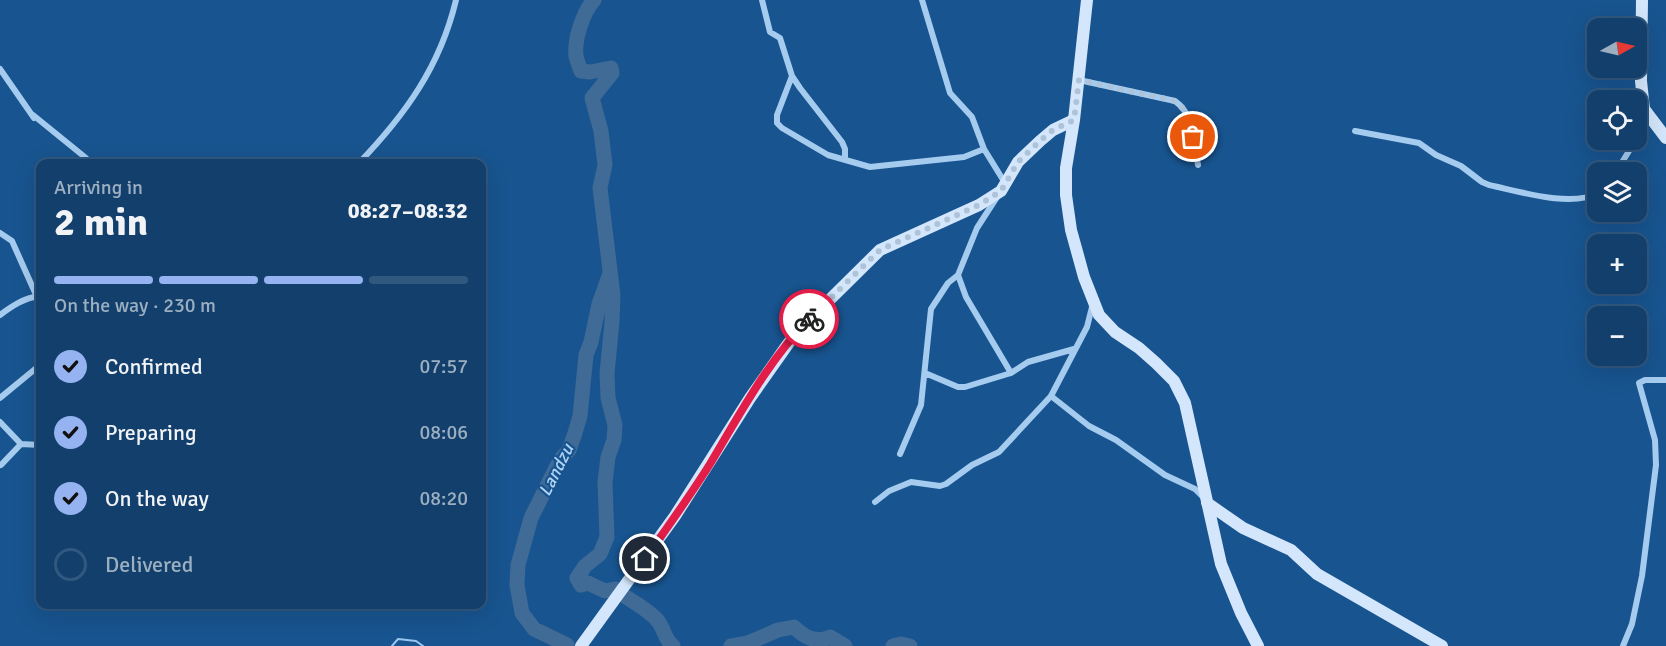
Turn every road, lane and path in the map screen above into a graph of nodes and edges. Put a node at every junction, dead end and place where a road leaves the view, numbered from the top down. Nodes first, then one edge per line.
1 (456, 0) edge
2 (762, 0) edge
3 (922, 0) edge
4 (1087, 0) edge
5 (1642, 0) edge
6 (0, 69) edge
7 (792, 76) junction
8 (1079, 80) junction
9 (1642, 90) edge
10 (1647, 113) edge
11 (1074, 120) junction
12 (1355, 131) dead end
13 (1666, 138) edge
14 (984, 149) junction
15 (845, 158) junction
16 (86, 159) edge
17 (363, 159) edge
18 (1197, 165) dead end
19 (1003, 187) junction
20 (1587, 197) edge
21 (0, 233) edge
22 (958, 275) junction
23 (36, 291) edge
24 (36, 297) edge
25 (1093, 302) junction
26 (0, 315) edge
27 (1074, 349) junction
28 (36, 368) edge
29 (925, 373) junction
30 (1011, 373) junction
31 (1666, 380) edge
32 (1051, 396) junction
33 (0, 398) edge
34 (0, 422) edge
35 (21, 444) junction
36 (36, 445) edge
37 (900, 454) dead end
38 (1, 465) edge
39 (875, 502) dead end
40 (1207, 503) junction
41 (581, 646) edge
42 (1258, 646) edge
43 (1442, 646) edge
44 (1623, 646) edge

1 - 17 street
2 - 7 street
3 - 14 street
4 - 8 street
5 - 9 street
6 - 16 street
7 - 15 street
7 - 15 street
8 - 11 street
8 - 18 street
10 - 13 street
11 - 19 street
11 - 25 street
12 - 20 street
14 - 15 street
14 - 19 street
19 - 22 street
19 - 41 street
21 - 23 street
22 - 29 street
22 - 30 street
24 - 26 street
25 - 27 street
25 - 40 street
27 - 30 street
27 - 32 street
28 - 33 street
29 - 30 street
29 - 37 street
31 - 44 street
32 - 39 street
32 - 40 street
34 - 35 street
35 - 36 street
35 - 38 street
40 - 42 street
40 - 43 street

